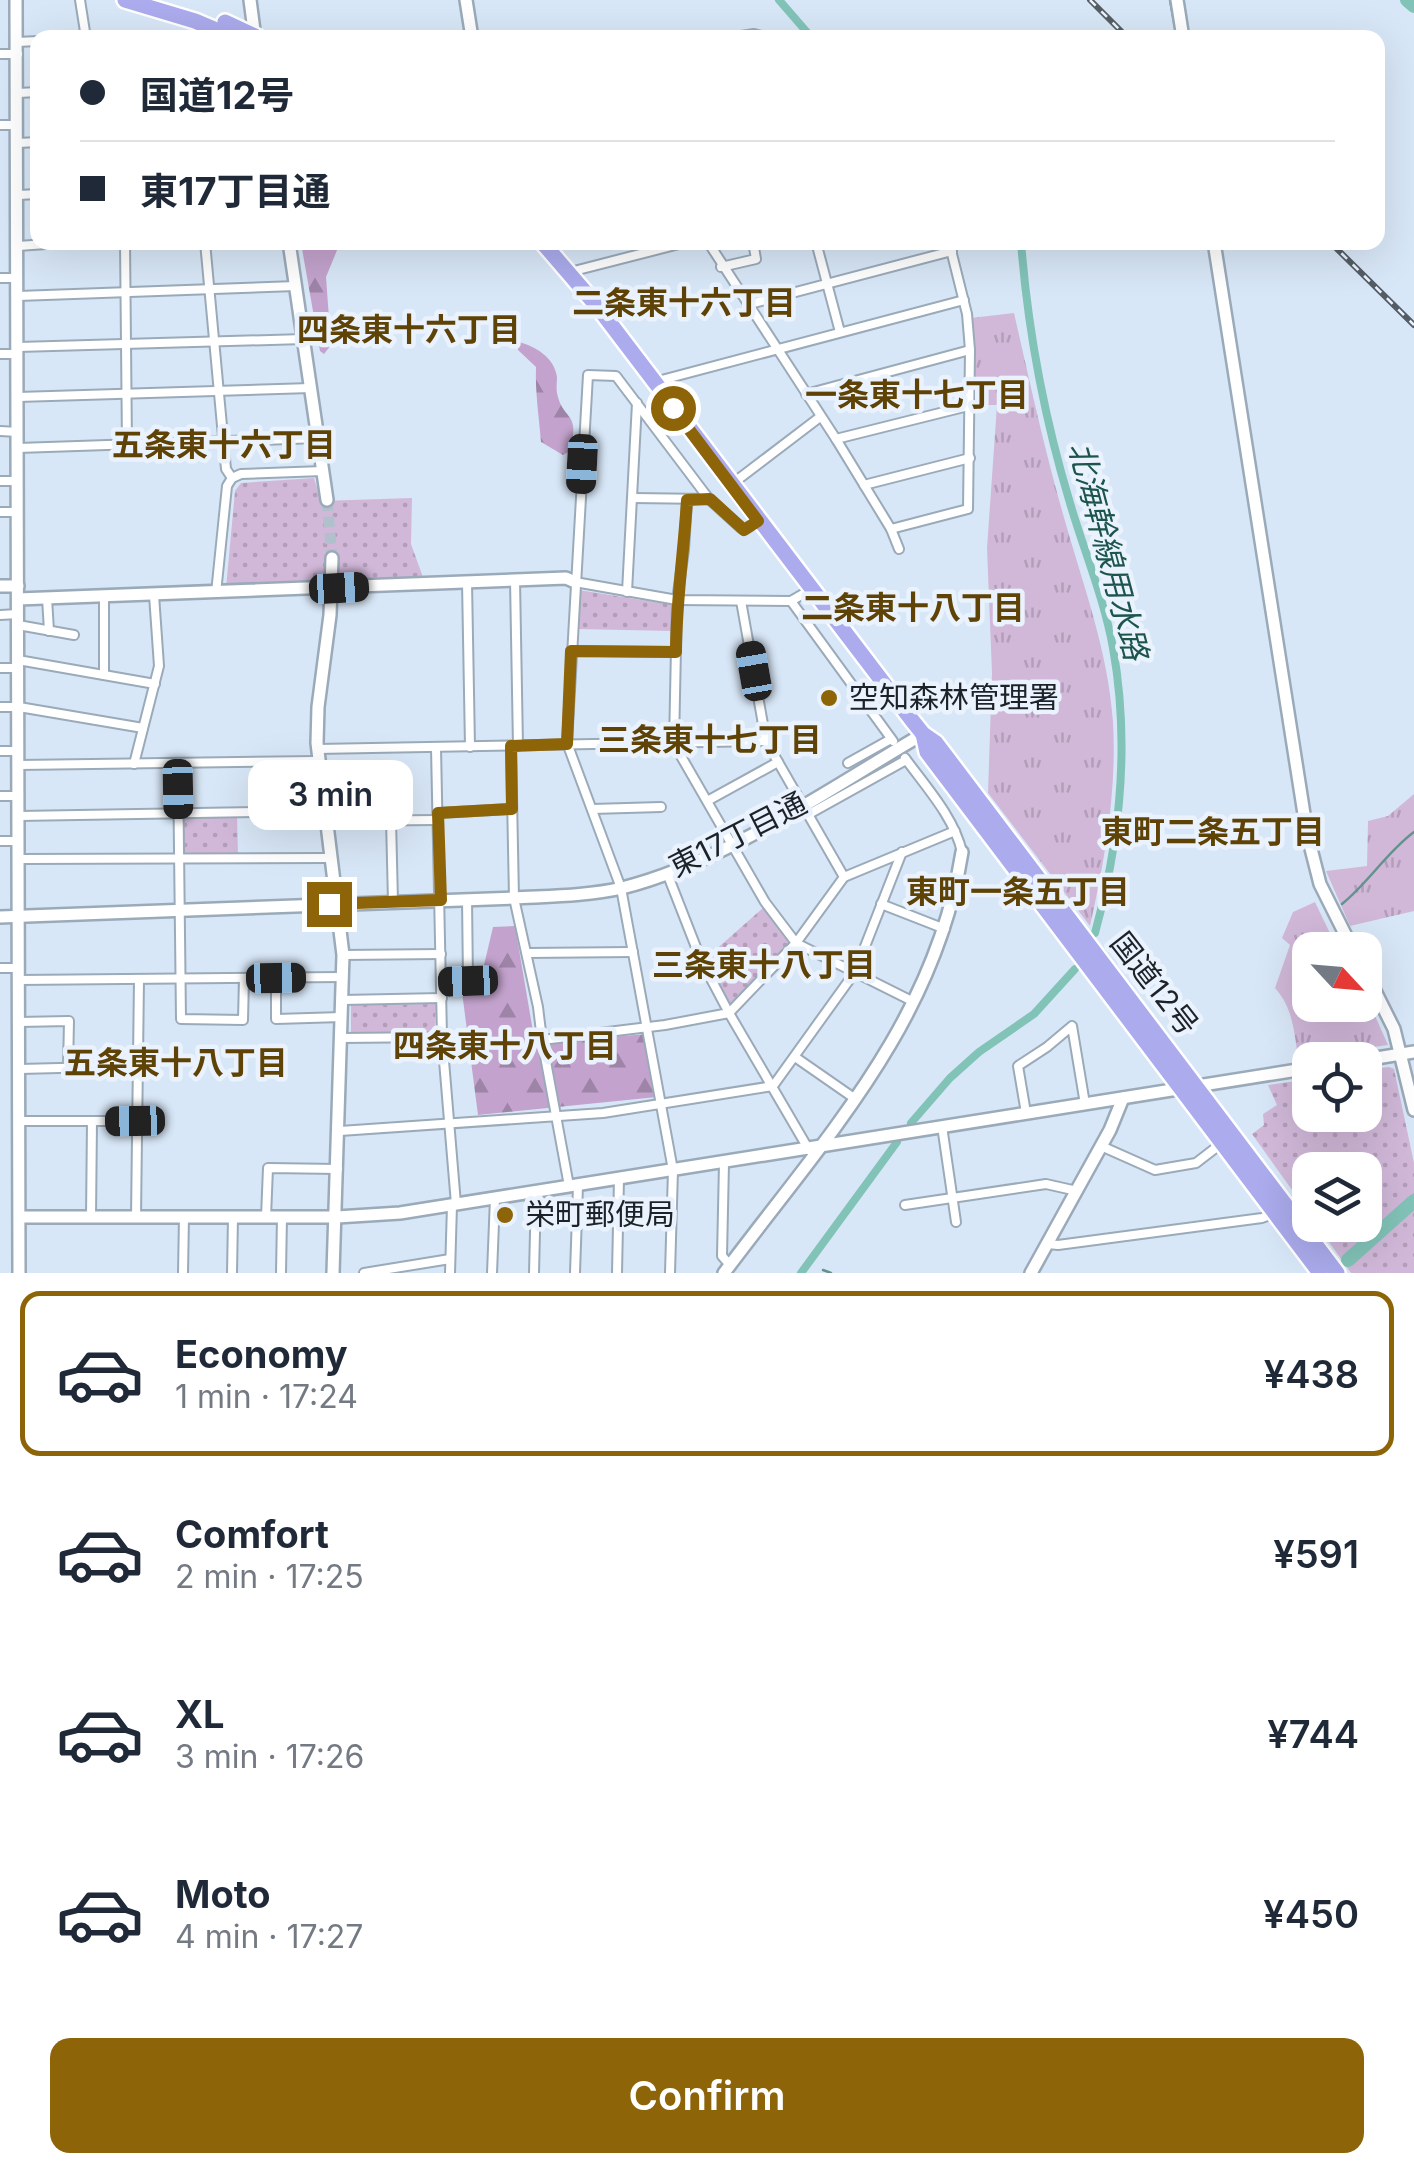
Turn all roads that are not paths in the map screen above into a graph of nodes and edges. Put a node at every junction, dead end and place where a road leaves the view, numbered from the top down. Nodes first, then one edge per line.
1 (16, 0) edge
2 (80, 0) edge
3 (125, 0) edge
4 (165, 0) edge
5 (250, 0) edge
6 (466, 0) edge
7 (1177, 0) edge
8 (85, 30) edge
9 (216, 30) edge
10 (239, 30) edge
11 (255, 30) edge
12 (471, 30) edge
13 (1182, 30) edge
14 (30, 44) edge
15 (17, 48) junction
16 (0, 54) edge
17 (18, 92) junction
18 (30, 92) edge
19 (0, 125) edge
20 (18, 125) junction
21 (30, 142) edge
22 (18, 143) junction
23 (30, 194) edge
24 (18, 195) junction
25 (30, 245) edge
26 (18, 246) junction
27 (126, 250) edge
28 (205, 250) edge
29 (290, 250) edge
30 (549, 250) edge
31 (656, 250) edge
32 (712, 250) edge
33 (754, 250) edge
34 (818, 250) edge
35 (940, 250) edge
36 (952, 250) edge
37 (1215, 250) edge
38 (721, 267) junction
39 (569, 272) junction
40 (0, 278) edge
41 (17, 278) junction
42 (828, 282) junction
43 (296, 286) junction
44 (210, 290) junction
45 (126, 292) junction
46 (18, 296) junction
47 (964, 300) junction
48 (750, 304) junction
49 (840, 332) junction
50 (304, 339) junction
51 (215, 341) junction
52 (127, 344) junction
53 (778, 349) junction
54 (970, 350) junction
55 (18, 351) junction
56 (0, 354) edge
57 (654, 382) junction
58 (311, 388) junction
59 (220, 391) junction
60 (127, 394) junction
61 (806, 394) junction
62 (18, 397) junction
63 (637, 402) junction
64 (972, 405) junction
65 (820, 417) junction
66 (0, 431) edge
67 (18, 432) junction
68 (318, 438) junction
69 (836, 439) junction
70 (224, 441) junction
71 (127, 444) junction
72 (18, 448) junction
73 (970, 458) junction
74 (324, 471) junction
75 (232, 478) junction
76 (0, 481) edge
77 (18, 481) junction
78 (731, 484) junction
79 (864, 484) junction
80 (632, 498) junction
81 (710, 499) junction
82 (327, 500) tunnel mouth
83 (687, 500) junction
84 (0, 512) edge
85 (18, 512) junction
86 (758, 521) junction
87 (891, 530) junction
88 (898, 550) dead end
89 (332, 558) tunnel mouth
90 (514, 580) junction
91 (468, 582) junction
92 (575, 582) junction
93 (0, 586) edge
94 (332, 589) junction
95 (810, 590) junction
96 (627, 592) junction
97 (18, 593) junction
98 (216, 593) junction
99 (154, 596) junction
100 (104, 597) junction
101 (46, 598) junction
102 (677, 600) junction
103 (741, 601) junction
104 (791, 601) junction
105 (0, 614) edge
106 (18, 620) junction
107 (49, 631) junction
108 (74, 635) dead end
109 (571, 651) junction
110 (676, 652) junction
111 (18, 664) junction
112 (0, 668) edge
113 (104, 675) junction
114 (154, 684) junction
115 (0, 707) edge
116 (19, 707) junction
117 (143, 728) junction
118 (923, 734) junction
119 (766, 741) junction
120 (567, 744) junction
121 (674, 744) junction
122 (515, 746) junction
123 (470, 747) junction
124 (436, 748) junction
125 (0, 751) edge
126 (19, 751) junction
127 (317, 755) junction
128 (778, 762) junction
129 (848, 763) dead end
130 (134, 764) junction
131 (178, 764) junction
132 (19, 765) junction
133 (0, 796) edge
134 (19, 796) junction
135 (709, 800) junction
136 (662, 808) dead end
137 (512, 809) junction
138 (592, 809) junction
139 (806, 809) junction
140 (179, 813) junction
141 (19, 816) junction
142 (324, 816) junction
143 (438, 817) junction
144 (391, 820) junction
145 (955, 831) junction
146 (0, 841) edge
147 (18, 841) junction
148 (733, 844) junction
149 (902, 852) junction
150 (962, 852) joint
151 (330, 858) junction
152 (19, 859) junction
153 (180, 859) junction
154 (667, 873) junction
155 (844, 878) junction
156 (622, 888) junction
157 (514, 898) junction
158 (466, 899) junction
159 (441, 900) junction
160 (393, 902) junction
161 (338, 904) junction
162 (882, 904) junction
163 (181, 911) junction
164 (0, 917) edge
165 (19, 917) junction
166 (945, 929) junction
167 (1343, 932) edge
168 (796, 943) junction
169 (633, 952) junction
170 (526, 953) junction
171 (342, 954) junction
172 (441, 954) junction
173 (0, 968) edge
174 (854, 972) junction
175 (19, 974) junction
176 (343, 976) junction
177 (244, 978) junction
178 (276, 978) junction
179 (139, 980) junction
180 (181, 980) junction
181 (441, 982) junction
182 (442, 998) junction
183 (342, 1000) junction
184 (915, 1002) junction
185 (1382, 1003) edge
186 (730, 1013) junction
187 (342, 1017) junction
188 (19, 1022) junction
189 (647, 1028) junction
190 (442, 1037) junction
191 (341, 1038) junction
192 (542, 1040) junction
193 (1408, 1053) edge
194 (794, 1056) junction
195 (1382, 1057) edge
196 (138, 1066) junction
197 (68, 1068) junction
198 (20, 1069) junction
199 (1292, 1071) edge
200 (773, 1086) junction
201 (1189, 1087) junction
202 (854, 1098) junction
203 (1123, 1098) junction
204 (1086, 1104) junction
205 (660, 1105) junction
206 (1414, 1110) edge
207 (1026, 1113) junction
208 (555, 1116) junction
209 (92, 1121) junction
210 (135, 1121) junction
211 (20, 1122) junction
212 (449, 1124) junction
213 (942, 1126) junction
214 (340, 1131) junction
215 (1222, 1144) junction
216 (1102, 1146) junction
217 (813, 1149) junction
218 (724, 1163) junction
219 (338, 1170) junction
220 (672, 1170) junction
221 (619, 1178) junction
222 (573, 1186) junction
223 (1076, 1191) junction
224 (536, 1192) junction
225 (495, 1198) junction
226 (952, 1198) junction
227 (454, 1204) junction
228 (905, 1205) dead end
229 (1280, 1209) junction
230 (20, 1217) junction
231 (91, 1217) junction
232 (136, 1217) junction
233 (184, 1217) junction
234 (266, 1217) junction
235 (282, 1217) junction
236 (234, 1218) junction
237 (336, 1218) junction
238 (956, 1222) dead end
239 (1048, 1244) junction
240 (450, 1259) junction
241 (727, 1269) edge
242 (377, 1272) edge
243 (19, 1273) edge
244 (183, 1273) edge
245 (232, 1273) edge
246 (281, 1273) edge
247 (333, 1273) edge
248 (364, 1273) edge
249 (450, 1273) edge
250 (492, 1273) edge
251 (534, 1273) edge
252 (575, 1273) edge
253 (617, 1273) edge
254 (670, 1273) edge
255 (1031, 1273) edge
256 (1320, 1273) edge
257 (1337, 1273) edge

1 - 15 street
2 - 8 street
3 - 9 highway
4 - 10 highway
5 - 11 street
6 - 12 street
7 - 13 street
14 - 15 street
15 - 16 street
15 - 17 street
17 - 18 street
17 - 20 street
19 - 20 street
20 - 22 street
21 - 22 street
22 - 24 street
23 - 24 street
24 - 26 street
25 - 26 street
26 - 41 street
27 - 45 street
28 - 44 street
29 - 43 street
30 - 39 highway, 国道12号
31 - 39 street
32 - 38 street
33 - 38 street
34 - 42 street
35 - 42 street
36 - 47 street
37 - 167 street
38 - 48 street
39 - 57 highway, 国道12号
40 - 41 street
41 - 46 street
42 - 48 street
42 - 49 street
43 - 44 street
43 - 50 street
44 - 45 street
44 - 51 street
45 - 46 street
45 - 52 street
46 - 55 street
47 - 49 street
47 - 54 street
48 - 53 street
49 - 53 street
50 - 51 street
50 - 58 street
51 - 52 street
51 - 59 street
52 - 55 street
52 - 60 street
53 - 57 street
53 - 61 street
54 - 61 street
54 - 64 street
55 - 56 street
55 - 62 street
57 - 78 highway, 国道12号
58 - 59 street
58 - 68 street
59 - 60 street
59 - 70 street
60 - 62 street
60 - 71 street
61 - 65 street
62 - 67 street
63 - 80 street
63 - 81 street
63 - 92 street
64 - 69 street
64 - 73 street
65 - 69 street
65 - 78 street
66 - 67 street
67 - 72 street
68 - 70 street
68 - 74 street
69 - 79 street
70 - 71 street
70 - 75 street
71 - 72 street
72 - 77 street
73 - 79 street
73 - 87 street
74 - 75 street
74 - 82 street
75 - 98 street
76 - 77 street
77 - 85 street
78 - 86 highway, 国道12号
79 - 87 street
80 - 83 street
80 - 96 street
81 - 83 street
81 - 86 street
83 - 102 street
84 - 85 street
85 - 97 street
86 - 95 highway, 国道12号
87 - 88 street
89 - 94 street
90 - 91 street
90 - 92 street
90 - 122 street
91 - 94 street
91 - 123 street
92 - 96 street
92 - 109 street
93 - 97 street
94 - 98 street
94 - 127 street
95 - 104 street
95 - 118 highway, 国道12号
96 - 102 street
97 - 101 street
97 - 106 street
98 - 99 street
99 - 100 street
99 - 114 street
100 - 101 street
100 - 113 street
101 - 107 street
102 - 103 street
102 - 110 street
103 - 104 street
103 - 119 street
104 - 129 street
105 - 106 street
106 - 107 street
106 - 111 street
107 - 108 street
109 - 110 street
109 - 120 street
110 - 121 street
111 - 112 street
111 - 113 street
111 - 116 street
113 - 114 street
114 - 117 street
115 - 116 street
116 - 117 street
116 - 126 street
117 - 130 street
118 - 139 street, 東17丁目通
118 - 201 highway, 国道12号
119 - 121 street
119 - 128 street
120 - 121 street
120 - 122 street
120 - 138 street
121 - 135 street
122 - 123 street
122 - 137 street
123 - 124 street
124 - 127 street
124 - 143 street
125 - 126 street
126 - 132 street
127 - 131 street
127 - 142 street
128 - 135 street
128 - 139 street
130 - 131 street
130 - 132 street
131 - 140 street
132 - 134 street
133 - 134 street
134 - 141 street
135 - 148 street
136 - 138 street
137 - 143 street
137 - 157 street
138 - 156 street
139 - 145 street
139 - 148 street, 東17丁目通
139 - 155 street
140 - 141 street
140 - 142 street
140 - 153 street
141 - 147 street
142 - 144 street
142 - 151 street
143 - 144 street
143 - 159 street
144 - 160 street
145 - 149 street
145 - 150 street
146 - 147 street
147 - 152 street
148 - 154 street, 東17丁目通
148 - 168 street
149 - 155 street
149 - 162 street
150 - 166 street
151 - 153 street
151 - 161 street
152 - 153 street
152 - 165 street
153 - 163 street
154 - 156 street, 東17丁目通
154 - 186 street
155 - 168 street
156 - 157 street, 東17丁目通
156 - 169 street
157 - 158 street, 東17丁目通
157 - 170 street
158 - 159 street, 東17丁目通
158 - 181 street
159 - 160 street, 東17丁目通
159 - 172 street
160 - 161 street, 東17丁目通
161 - 163 street, 東17丁目通
161 - 171 street
162 - 166 street
162 - 174 street
163 - 165 street, 東17丁目通
163 - 180 street
164 - 165 street, 東17丁目通
165 - 175 street
166 - 184 street
168 - 174 street
168 - 186 street
169 - 170 street
169 - 189 street
170 - 192 street
171 - 172 street
171 - 176 street
172 - 181 street
173 - 175 street
174 - 184 street
174 - 194 street
175 - 179 street
175 - 188 street
176 - 178 street
176 - 183 street
177 - 178 street
177 - 180 street
177 - 180 street
178 - 187 street
179 - 180 street
179 - 196 street
181 - 182 street
182 - 183 street
182 - 190 street
183 - 187 street
184 - 202 street
185 - 193 street
186 - 189 street
186 - 200 street
187 - 191 street
188 - 197 street
188 - 198 street
189 - 192 street
189 - 205 street
190 - 191 street
190 - 212 street
191 - 214 street
192 - 208 street
193 - 195 street
193 - 206 street
194 - 200 street
194 - 202 street
196 - 197 street
196 - 210 street
197 - 198 street
198 - 211 street
199 - 201 street
200 - 205 street
200 - 217 street
201 - 203 street
201 - 215 highway, 国道12号
201 - 229 highway, 国道12号
202 - 217 street
203 - 204 street
203 - 216 street
204 - 207 street
204 - 207 street
205 - 208 street
205 - 220 street
207 - 213 street
208 - 212 street
208 - 222 street
209 - 210 street
209 - 211 street
209 - 231 street
210 - 232 street
211 - 230 street
212 - 214 street
212 - 227 street
213 - 217 street
213 - 226 street
214 - 219 street
215 - 216 street
215 - 229 highway, 国道12号
216 - 223 street
217 - 218 street
217 - 241 street
218 - 220 street
218 - 241 street
219 - 234 street
219 - 237 street
220 - 221 street
220 - 254 street
221 - 222 street
221 - 253 street
222 - 224 street
222 - 252 street
223 - 226 street
223 - 239 street
224 - 225 street
224 - 251 street
225 - 227 street
225 - 250 street
226 - 228 street
226 - 238 street
227 - 237 street
227 - 240 street
229 - 239 street
229 - 256 highway, 国道12号
229 - 257 highway, 国道12号
230 - 231 street
230 - 243 street
231 - 232 street
232 - 233 street
233 - 236 street
233 - 244 street
234 - 235 street
234 - 236 street
235 - 237 street
235 - 246 street
236 - 245 street
237 - 247 street
239 - 255 street
240 - 242 street
240 - 249 street
242 - 248 street

